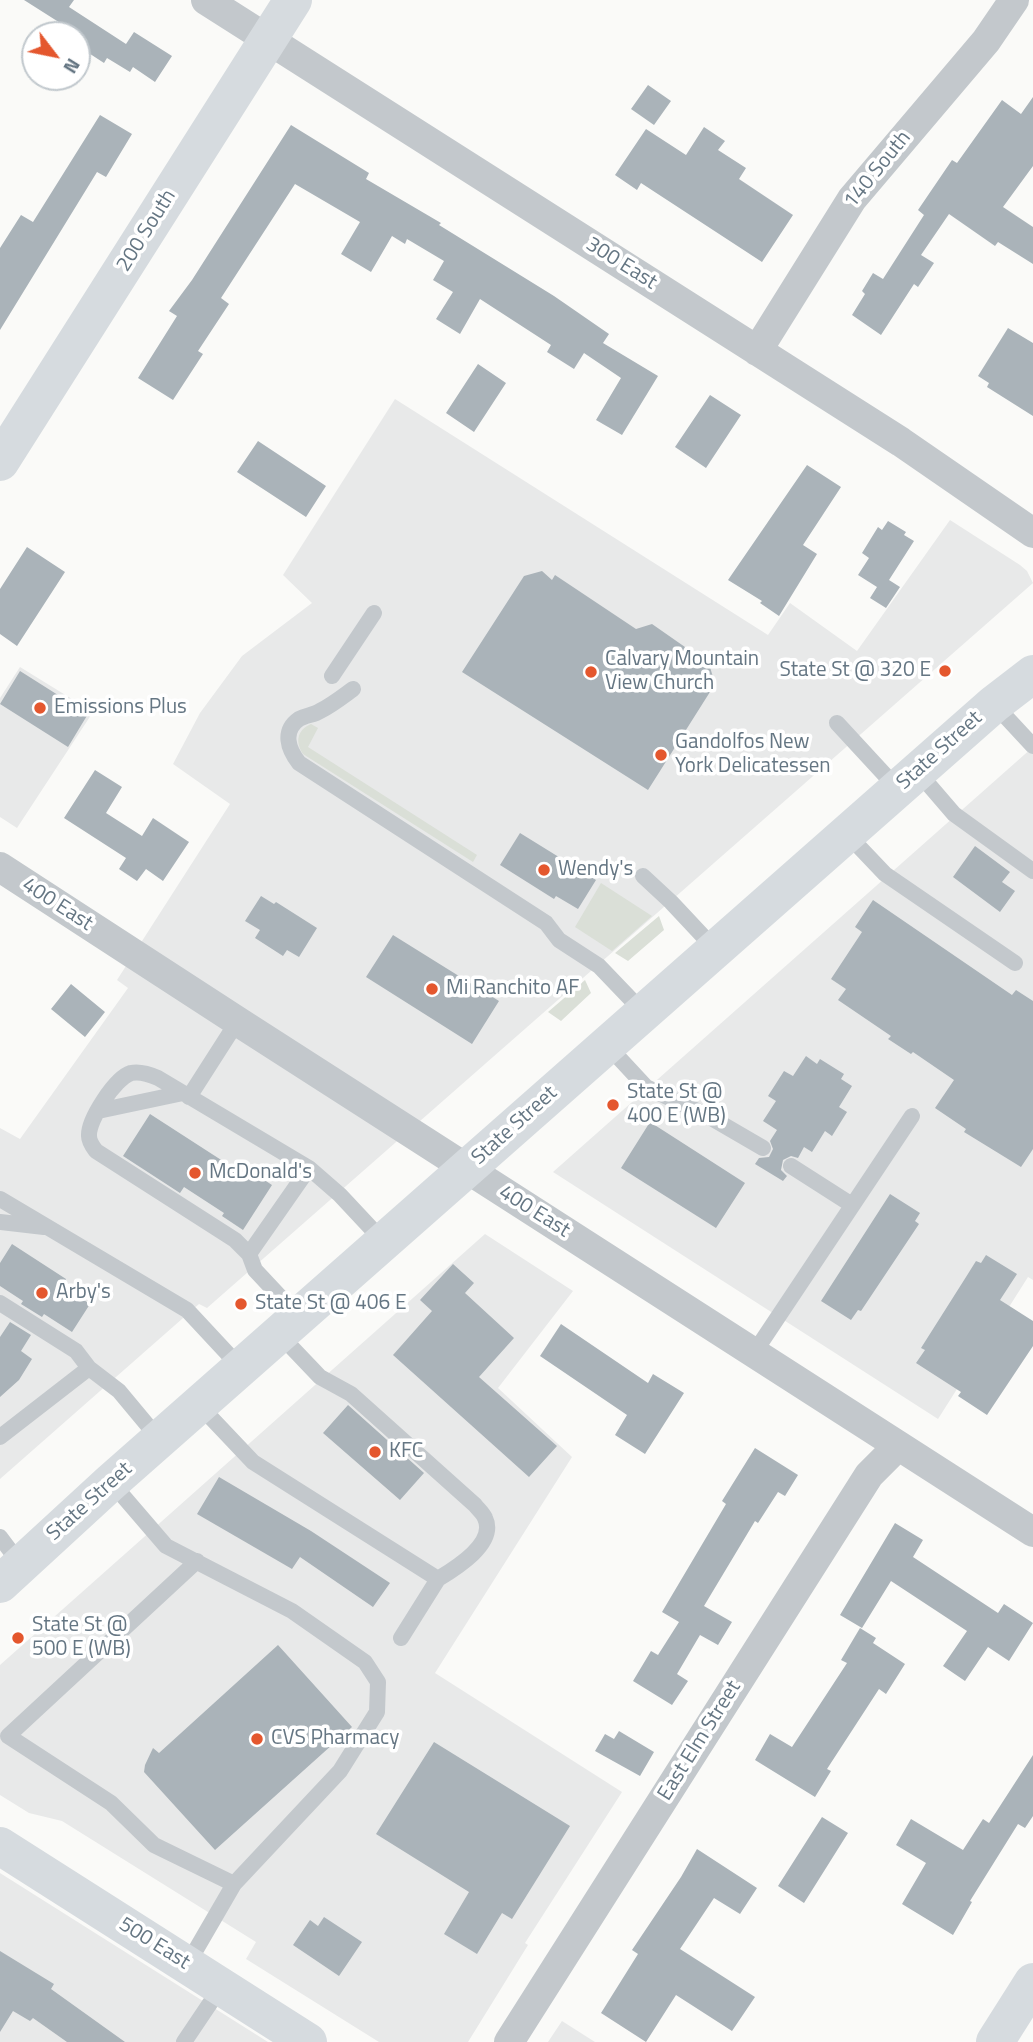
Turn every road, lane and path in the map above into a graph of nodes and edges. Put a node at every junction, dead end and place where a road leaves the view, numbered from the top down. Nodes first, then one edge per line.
1 (206, 0) edge
2 (293, 0) edge
3 (1014, 0) edge
4 (268, 40) junction
5 (757, 351) junction
6 (4, 447) edge
7 (1033, 533) edge
8 (374, 613) dead end
9 (1033, 674) edge
10 (332, 676) dead end
11 (353, 690) dead end
12 (994, 704) junction
13 (837, 723) dead end
14 (1033, 746) edge
15 (907, 780) junction
16 (846, 833) junction
17 (0, 867) edge
18 (1033, 871) edge
19 (643, 876) dead end
20 (715, 949) junction
21 (1015, 963) dead end
22 (644, 1013) junction
23 (237, 1022) junction
24 (607, 1045) junction
25 (186, 1095) junction
26 (98, 1111) junction
27 (912, 1116) dead end
28 (763, 1148) dead end
29 (791, 1166) dead end
30 (309, 1168) junction
31 (467, 1169) junction
32 (0, 1199) edge
33 (852, 1205) junction
34 (0, 1222) edge
35 (50, 1228) junction
36 (383, 1241) junction
37 (249, 1254) junction
38 (0, 1304) edge
39 (289, 1325) junction
40 (754, 1353) junction
41 (89, 1368) junction
42 (241, 1368) junction
43 (199, 1405) junction
44 (0, 1437) edge
45 (159, 1439) junction
46 (898, 1446) junction
47 (111, 1482) junction
48 (1033, 1532) edge
49 (197, 1561) junction
50 (7, 1562) edge
51 (439, 1579) junction
52 (401, 1638) dead end
53 (0, 1846) edge
54 (234, 1884) junction
55 (187, 1965) junction
56 (1033, 1982) edge
57 (221, 1987) junction
58 (184, 2042) edge
59 (308, 2042) edge
60 (509, 2042) edge
61 (995, 2042) edge

1 - 4 street, 300 East
2 - 4 main road, 200 South
3 - 5 street, 140 South
4 - 5 street, 300 East
4 - 6 main road, 200 South
5 - 7 street, 300 East
8 - 10 lane
9 - 12 main road, State Street
11 - 22 lane
12 - 14 lane
12 - 15 main road, State Street
13 - 15 lane
15 - 16 main road, State Street
15 - 18 lane
16 - 20 main road, State Street
16 - 21 lane
17 - 23 street, 400 East
19 - 20 lane
20 - 22 main road, State Street
22 - 24 main road, State Street
23 - 25 lane
23 - 31 street, 400 East
24 - 28 lane
24 - 31 main road, State Street
25 - 26 lane
25 - 26 lane
25 - 30 lane
26 - 37 lane
27 - 33 lane
29 - 33 lane
30 - 36 lane
30 - 37 lane
31 - 36 main road, State Street
31 - 40 street, 400 East
32 - 35 lane
33 - 40 lane
34 - 35 lane
35 - 42 lane
36 - 39 main road, State Street
37 - 39 lane
38 - 41 lane
39 - 42 main road, State Street
39 - 51 lane
40 - 46 street, 400 East
41 - 44 lane
41 - 45 lane
42 - 43 main road, State Street
43 - 45 main road, State Street
43 - 51 lane
45 - 47 main road, State Street
46 - 48 street, 400 East
46 - 60 street, East Elm Street
47 - 49 lane
47 - 50 main road, State Street
49 - 54 lane
49 - 54 lane
51 - 52 lane
53 - 55 main road, 500 East
54 - 55 lane
55 - 57 main road, 500 East
56 - 61 main road
57 - 58 lane
57 - 59 main road, 500 East

